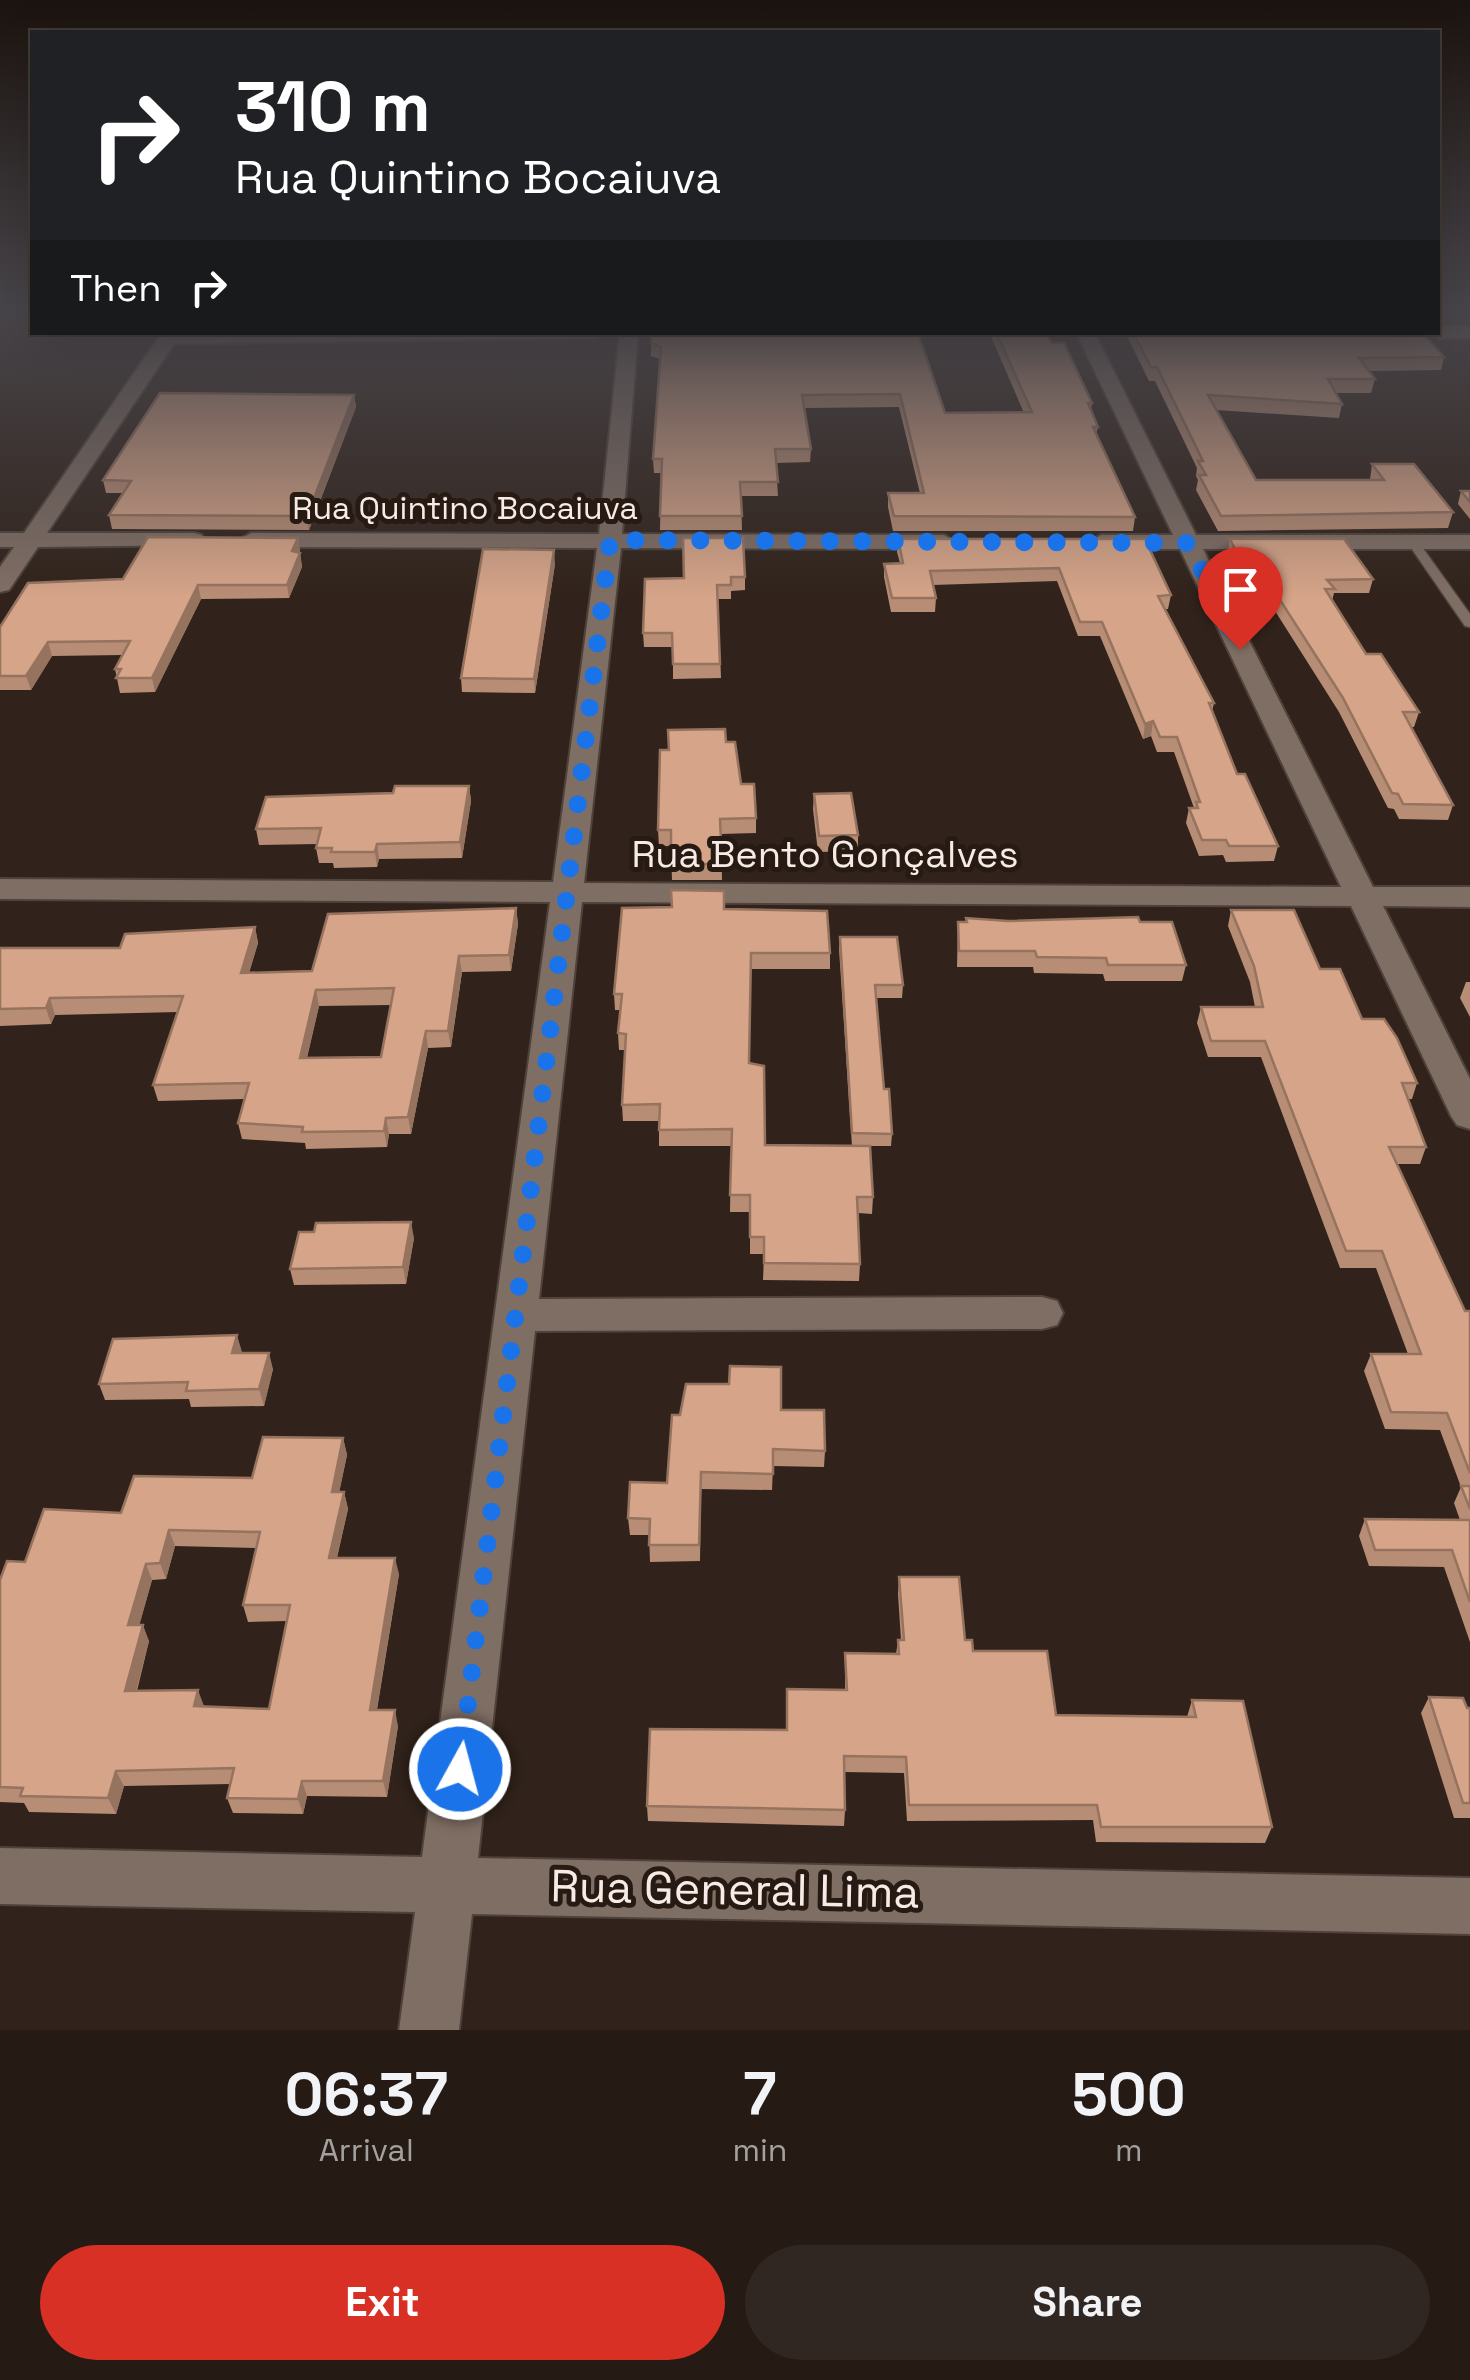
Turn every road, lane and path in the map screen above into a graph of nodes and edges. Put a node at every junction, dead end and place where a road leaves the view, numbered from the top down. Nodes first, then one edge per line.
1 (121, 408) edge
2 (622, 408) edge
3 (1122, 408) edge
4 (0, 540) edge
5 (32, 540) junction
6 (610, 540) junction
7 (969, 542) edge
8 (1069, 542) edge
9 (1412, 542) junction
10 (1470, 542) edge
11 (1189, 543) junction
12 (0, 585) edge
13 (1470, 623) edge
14 (0, 889) edge
15 (566, 892) junction
16 (1362, 897) junction
17 (1470, 897) edge
18 (1470, 1116) edge
19 (1042, 1313) dead end
20 (515, 1315) junction
21 (0, 1876) edge
22 (446, 1883) junction
23 (1470, 1906) edge
24 (428, 2030) edge

1 - 5 street
2 - 6 street
3 - 11 street
4 - 5 street, Rua Quintino Bocaiuva
5 - 6 street, Rua Quintino Bocaiuva
5 - 12 street
6 - 7 street, Rua Quintino Bocaiuva
6 - 15 street
8 - 11 street
9 - 10 street
9 - 11 street
9 - 13 lane
11 - 16 street
14 - 15 street, Rua Bento Gonçalves
15 - 16 street, Rua Bento Gonçalves
15 - 20 street
16 - 17 street, Rua Bento Gonçalves
16 - 18 street
19 - 20 street
20 - 22 street
21 - 22 street, Rua General Lima
22 - 23 street, Rua General Lima
22 - 24 street

